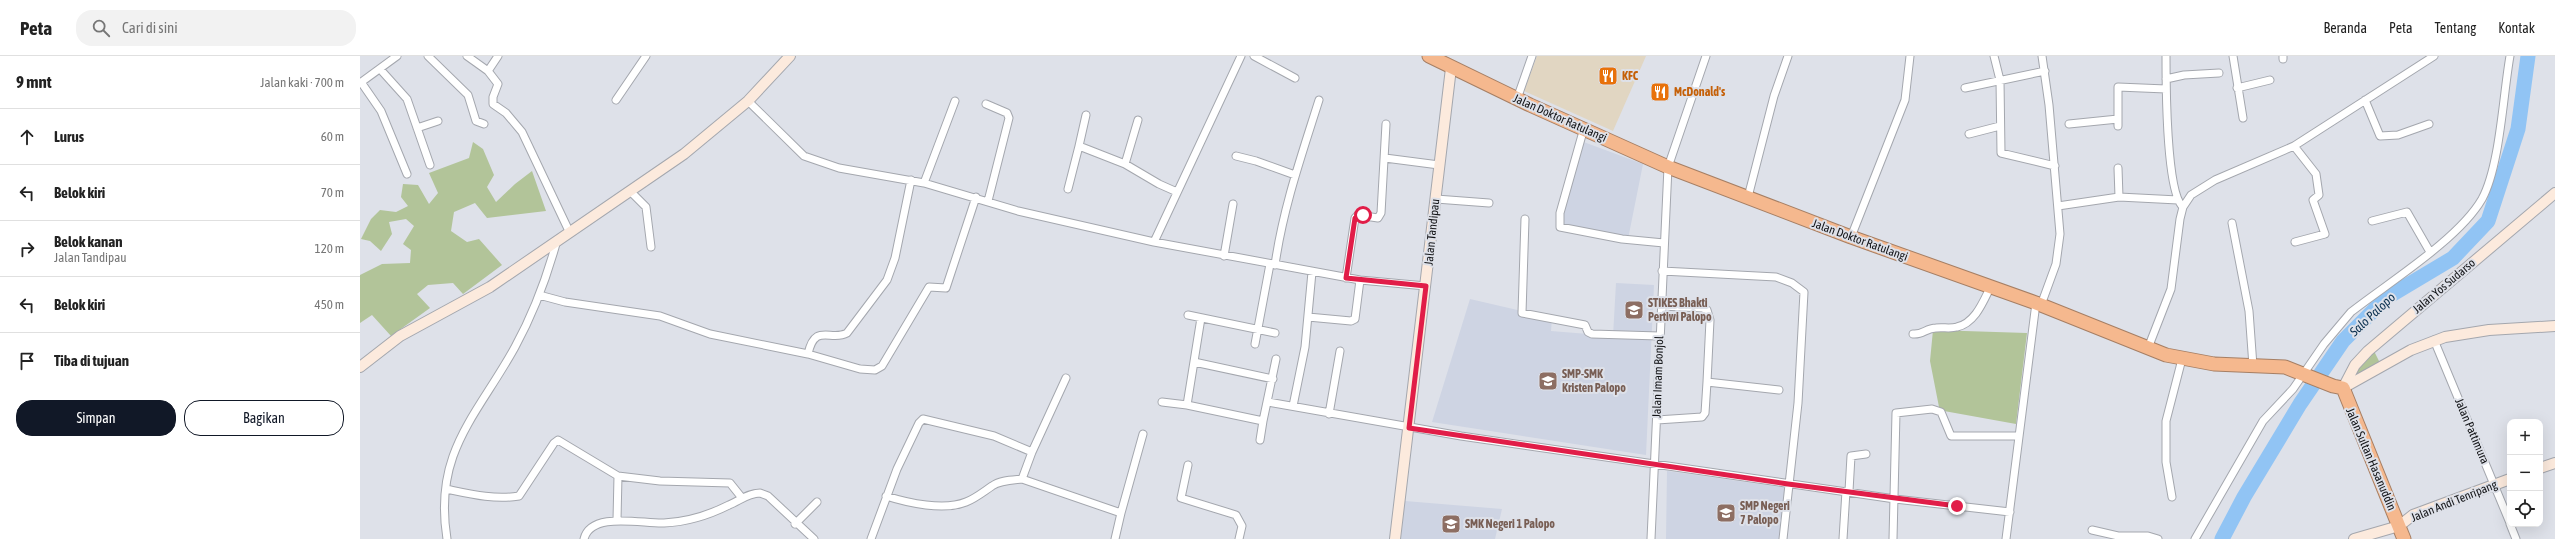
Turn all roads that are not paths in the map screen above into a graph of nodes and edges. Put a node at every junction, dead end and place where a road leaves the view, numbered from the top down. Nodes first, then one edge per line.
1 (397, 56) edge
2 (428, 56) edge
3 (467, 56) edge
4 (498, 56) edge
5 (646, 56) edge
6 (790, 56) edge
7 (1241, 56) edge
8 (1254, 56) edge
9 (1429, 56) edge
10 (1532, 56) edge
11 (1706, 56) edge
12 (1788, 56) edge
13 (1910, 56) edge
14 (1994, 56) edge
15 (2042, 56) edge
16 (2166, 56) edge
17 (2233, 56) edge
18 (2434, 56) edge
19 (2510, 56) edge
20 (1451, 68) junction
21 (380, 69) junction
22 (488, 71) junction
23 (2045, 71) junction
24 (2219, 73) dead end
25 (1295, 78) dead end
26 (2166, 79) junction
27 (2000, 80) junction
28 (2270, 80) dead end
29 (360, 83) edge
30 (1965, 88) dead end
31 (2237, 88) junction
32 (2166, 89) junction
33 (1517, 99) junction
34 (616, 100) dead end
35 (1319, 100) dead end
36 (2365, 100) junction
37 (748, 101) junction
38 (955, 101) dead end
39 (986, 104) dead end
40 (1086, 115) dead end
41 (2242, 118) dead end
42 (1138, 120) dead end
43 (438, 121) dead end
44 (484, 124) dead end
45 (1386, 124) dead end
46 (2069, 124) dead end
47 (2429, 124) dead end
48 (2000, 126) junction
49 (417, 128) junction
50 (1584, 128) junction
51 (1969, 134) dead end
52 (1079, 146) junction
53 (2294, 146) junction
54 (1236, 156) dead end
55 (1385, 158) junction
56 (1125, 164) junction
57 (430, 165) dead end
58 (1439, 165) junction
59 (2055, 166) junction
60 (1668, 167) junction
61 (2118, 168) dead end
62 (407, 174) dead end
63 (1295, 176) junction
64 (911, 180) junction
65 (924, 182) junction
66 (1068, 190) dead end
67 (631, 192) junction
68 (1177, 192) junction
69 (2555, 193) edge
70 (976, 197) junction
71 (1748, 197) junction
72 (2119, 198) junction
73 (1436, 199) junction
74 (2178, 200) junction
75 (988, 201) junction
76 (1488, 203) dead end
77 (1233, 204) dead end
78 (2058, 206) junction
79 (2183, 207) junction
80 (1525, 219) dead end
81 (2372, 221) dead end
82 (2232, 223) dead end
83 (569, 231) junction
84 (1851, 237) junction
85 (557, 240) junction
86 (1154, 242) junction
87 (2295, 242) dead end
88 (1664, 243) junction
89 (651, 247) dead end
90 (2430, 252) junction
91 (1224, 256) junction
92 (1272, 265) junction
93 (1662, 271) junction
94 (1312, 272) junction
95 (1346, 278) junction
96 (1360, 280) junction
97 (1426, 286) junction
98 (1990, 288) junction
99 (539, 295) junction
100 (2038, 304) junction
101 (1661, 306) junction
102 (1188, 315) dead end
103 (1308, 317) junction
104 (1201, 318) junction
105 (2555, 326) edge
106 (1257, 328) junction
107 (1275, 333) dead end
108 (1913, 334) dead end
109 (1659, 336) junction
110 (2434, 340) junction
111 (1255, 344) dead end
112 (2148, 348) junction
113 (1340, 351) dead end
114 (808, 354) junction
115 (1276, 359) dead end
116 (2182, 360) junction
117 (1194, 362) junction
118 (2253, 366) junction
119 (360, 367) edge
120 (2304, 374) junction
121 (1066, 378) dead end
122 (1273, 379) junction
123 (1707, 382) junction
124 (2338, 387) junction
125 (1779, 390) dead end
126 (1162, 402) dead end
127 (1268, 402) junction
128 (1187, 405) junction
129 (1293, 406) junction
130 (1329, 414) junction
131 (1657, 420) junction
132 (1263, 421) junction
133 (1409, 428) junction
134 (1143, 434) dead end
135 (2019, 436) junction
136 (1260, 440) dead end
137 (1032, 452) junction
138 (1866, 454) dead end
139 (2555, 463) edge
140 (1654, 464) junction
141 (1188, 465) dead end
142 (2543, 467) edge
143 (618, 476) junction
144 (1022, 479) junction
145 (2507, 480) edge
146 (1788, 484) junction
147 (2494, 485) junction
148 (446, 489) junction
149 (1847, 491) junction
150 (886, 496) junction
151 (2172, 497) dead end
152 (742, 498) junction
153 (1895, 499) junction
154 (817, 502) dead end
155 (2010, 512) junction
156 (1121, 513) junction
157 (2507, 516) edge
158 (617, 520) junction
159 (796, 524) junction
160 (2399, 526) junction
161 (2512, 527) edge
162 (2092, 530) dead end
163 (447, 539) edge
164 (584, 539) edge
165 (814, 539) edge
166 (871, 539) edge
167 (1115, 539) edge
168 (1239, 539) edge
169 (1395, 539) edge
170 (1651, 539) edge
171 (1783, 539) edge
172 (1843, 539) edge
173 (1893, 539) edge
174 (2006, 539) edge
175 (2158, 539) edge
176 (2195, 539) edge
177 (2354, 539) edge
178 (2404, 539) edge
179 (2516, 539) edge

1 - 21 street
2 - 44 street
3 - 22 street
4 - 22 street
5 - 34 street
6 - 37 street
7 - 68 street
8 - 25 street
9 - 20 highway, Jalan Doktor Ratulangi
10 - 33 street
11 - 60 street, Jalan Imam Bonjol
12 - 71 street
13 - 84 street
14 - 27 street
15 - 23 street
16 - 26 street
17 - 31 street
18 - 36 street
19 - 90 street
20 - 33 highway, Jalan Doktor Ratulangi
20 - 58 street, Jalan Tandipau
21 - 29 street
21 - 49 street
22 - 83 street
23 - 27 street
23 - 59 street
24 - 26 street
26 - 32 street
27 - 30 street
27 - 48 street
28 - 31 street
29 - 62 street
31 - 41 street
32 - 46 street
32 - 74 street
33 - 50 highway, Jalan Doktor Ratulangi
35 - 63 street
36 - 47 street
36 - 53 street
37 - 64 street
37 - 67 street
38 - 65 street
39 - 75 street
40 - 52 street
42 - 56 street
43 - 49 street
45 - 55 street
48 - 51 street
48 - 59 street
49 - 57 street
50 - 60 highway, Jalan Doktor Ratulangi
50 - 88 street
52 - 56 street
52 - 66 street
53 - 79 street
53 - 87 street
54 - 63 street
55 - 58 street
55 - 95 street
56 - 68 street
58 - 73 street, Jalan Tandipau
59 - 78 street
60 - 71 highway, Jalan Doktor Ratulangi
60 - 88 street, Jalan Imam Bonjol
61 - 72 street
63 - 92 street
64 - 65 street
64 - 114 street
65 - 70 street
67 - 83 street
67 - 89 street
68 - 86 street
69 - 124 street, Jalan Yos Sudarso
70 - 75 street
70 - 114 street
71 - 84 highway, Jalan Doktor Ratulangi
72 - 74 street
72 - 78 street
73 - 76 street
73 - 97 street, Jalan Tandipau
74 - 79 street
75 - 86 street
77 - 91 street
78 - 100 street
79 - 112 street
80 - 109 street
81 - 90 street
82 - 118 street
83 - 85 street
84 - 98 highway, Jalan Doktor Ratulangi
85 - 99 street
85 - 119 street
86 - 91 street
88 - 93 street, Jalan Imam Bonjol
90 - 120 street
91 - 92 street
92 - 94 street
92 - 106 street
93 - 101 street, Jalan Imam Bonjol
93 - 146 street
94 - 95 street
94 - 103 street
95 - 96 street
96 - 97 street
96 - 103 street
97 - 133 street, Jalan Tandipau
98 - 100 highway, Jalan Doktor Ratulangi
98 - 108 street
99 - 114 street
99 - 148 street
100 - 112 highway, Jalan Doktor Ratulangi
100 - 135 street
101 - 109 street, Jalan Imam Bonjol
101 - 123 street
102 - 104 street
103 - 129 street
104 - 106 street
104 - 117 street
105 - 110 street
106 - 107 street
106 - 111 street
109 - 131 street, Jalan Imam Bonjol
110 - 124 street
110 - 147 street, Jalan Pattimura
112 - 116 highway, Jalan Doktor Ratulangi
113 - 130 street
115 - 122 street
116 - 118 highway, Jalan Doktor Ratulangi
116 - 151 street
117 - 122 street
117 - 128 street
118 - 120 highway, Jalan Doktor Ratulangi
120 - 124 highway, Jalan Doktor Ratulangi
120 - 176 street
121 - 137 street
122 - 127 street
123 - 125 street
123 - 131 street
124 - 160 highway, Jalan Sultan Hasanuddin
126 - 128 street
127 - 129 street
127 - 132 street
128 - 132 street
129 - 130 street
130 - 133 street
131 - 140 street, Jalan Imam Bonjol
132 - 136 street
133 - 140 street
133 - 169 street, Jalan Tandipau
134 - 156 street
135 - 153 street
135 - 155 street
137 - 144 street
137 - 150 street
138 - 149 street
139 - 142 street
140 - 146 street
140 - 170 street, Jalan Imam Bonjol
141 - 168 street
143 - 148 street
143 - 152 street
143 - 158 street
144 - 150 street
144 - 156 street
145 - 147 street, Jalan Andi Tenripang
146 - 149 street
146 - 171 street
147 - 157 street, Jalan Pattimura
147 - 160 street, Jalan Andi Tenripang
148 - 163 street
149 - 153 street
149 - 172 street
150 - 166 street
152 - 158 street
152 - 159 street
153 - 155 street
153 - 173 street
154 - 159 street
155 - 174 street
156 - 167 street
158 - 164 street
159 - 165 street
160 - 177 street
160 - 178 highway, Jalan Sultan Hasanuddin
161 - 179 street, Jalan Pattimura
162 - 175 street

